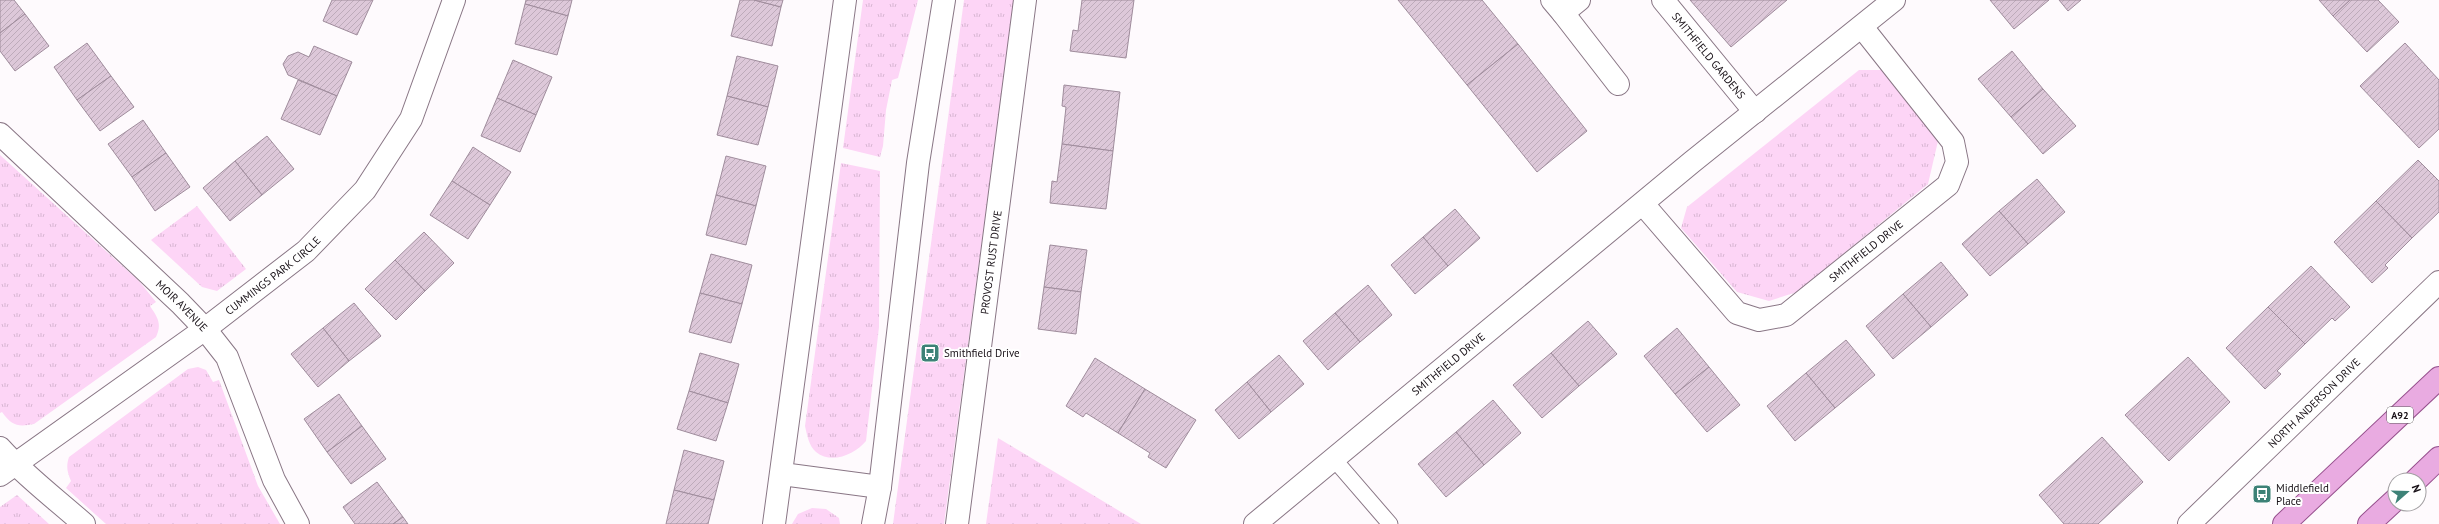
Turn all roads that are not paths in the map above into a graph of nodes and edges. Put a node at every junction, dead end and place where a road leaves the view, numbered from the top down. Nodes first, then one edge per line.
1 (454, 0) edge
2 (845, 0) edge
3 (944, 0) edge
4 (1025, 0) edge
5 (1663, 0) edge
6 (1894, 0) edge
7 (1565, 4) edge
8 (1862, 27) junction
9 (1618, 84) dead end
10 (1755, 112) junction
11 (0, 134) edge
12 (1643, 204) junction
13 (2439, 282) edge
14 (205, 329) junction
15 (2439, 378) edge
16 (0, 448) edge
17 (1333, 458) junction
18 (2439, 458) edge
19 (7, 470) edge
20 (2424, 472) edge
21 (782, 474) junction
22 (880, 487) junction
23 (2387, 507) edge
24 (84, 524) edge
25 (298, 524) edge
26 (774, 524) edge
27 (873, 524) edge
28 (957, 524) edge
29 (1255, 524) edge
30 (1390, 524) edge
31 (2189, 524) edge
32 (2284, 524) edge
33 (2369, 524) edge

1 - 14 street, CUMMINGS PARK CIRCLE
2 - 21 street
3 - 22 street
4 - 28 street, PROVOST RUST DRIVE
5 - 10 street, SMITHFIELD GARDENS
6 - 8 street, SMITHFIELD DRIVE
7 - 9 street
8 - 10 street, SMITHFIELD DRIVE
8 - 12 street, SMITHFIELD DRIVE
10 - 12 street, SMITHFIELD DRIVE
11 - 14 street, MOIR AVENUE
12 - 17 street, SMITHFIELD DRIVE
13 - 31 street, NORTH ANDERSON DRIVE
14 - 19 street, CUMMINGS PARK CIRCLE
14 - 25 street, MOIR AVENUE
15 - 32 main road, A92
16 - 19 street
17 - 29 street, SMITHFIELD DRIVE
17 - 30 lane
18 - 20 main road
19 - 24 street
21 - 22 street
21 - 26 street
22 - 27 street
23 - 33 main road

